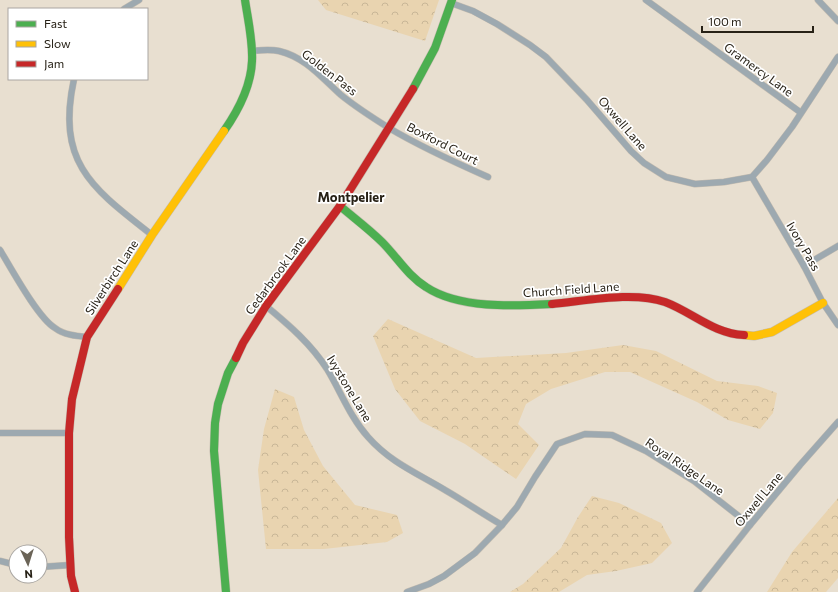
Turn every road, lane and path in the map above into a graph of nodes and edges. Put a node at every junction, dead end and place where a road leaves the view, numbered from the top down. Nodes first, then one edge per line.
1 (139, 0) edge
2 (245, 0) edge
3 (646, 0) edge
4 (818, 0) edge
5 (452, 2) edge
6 (126, 8) edge
7 (838, 21) edge
8 (252, 51) junction
9 (838, 57) edge
10 (74, 80) edge
11 (800, 112) junction
12 (389, 127) junction
13 (488, 177) dead end
14 (752, 177) junction
15 (340, 206) junction
16 (152, 235) junction
17 (838, 246) edge
18 (0, 250) edge
19 (804, 266) junction
20 (823, 303) junction
21 (266, 306) junction
22 (838, 325) edge
23 (87, 337) junction
24 (838, 422) edge
25 (0, 433) edge
26 (68, 433) junction
27 (502, 525) junction
28 (750, 525) junction
29 (70, 565) junction
30 (48, 566) edge
31 (75, 592) edge
32 (226, 592) edge
33 (407, 592) edge
34 (697, 592) edge

1 - 6 street
2 - 8 street, Silverbirch Lane
3 - 11 street, Gramercy Lane
4 - 7 street
5 - 12 street, Cedarbrook Lane
5 - 14 street, Oxwell Lane
8 - 12 street, Golden Pass
8 - 16 street, Silverbirch Lane
9 - 11 street
10 - 16 street
11 - 14 street
12 - 13 street, Boxford Court
12 - 15 street, Cedarbrook Lane
14 - 19 street, Ivory Pass
15 - 20 street, Church Field Lane
15 - 21 street, Cedarbrook Lane
16 - 23 street, Silverbirch Lane
17 - 19 street
18 - 23 street
19 - 20 street, Ivory Pass
20 - 22 street, Ivory Pass
21 - 27 street, Ivystone Lane
21 - 32 street, Cedarbrook Lane
23 - 26 street, Silverbirch Lane
24 - 28 street, Oxwell Lane
25 - 26 street
26 - 29 street, Silverbirch Lane
27 - 28 street, Royal Ridge Lane
27 - 33 street, Royal Ridge Lane
28 - 34 street, Oxwell Lane
29 - 30 street
29 - 31 street, Silverbirch Lane

